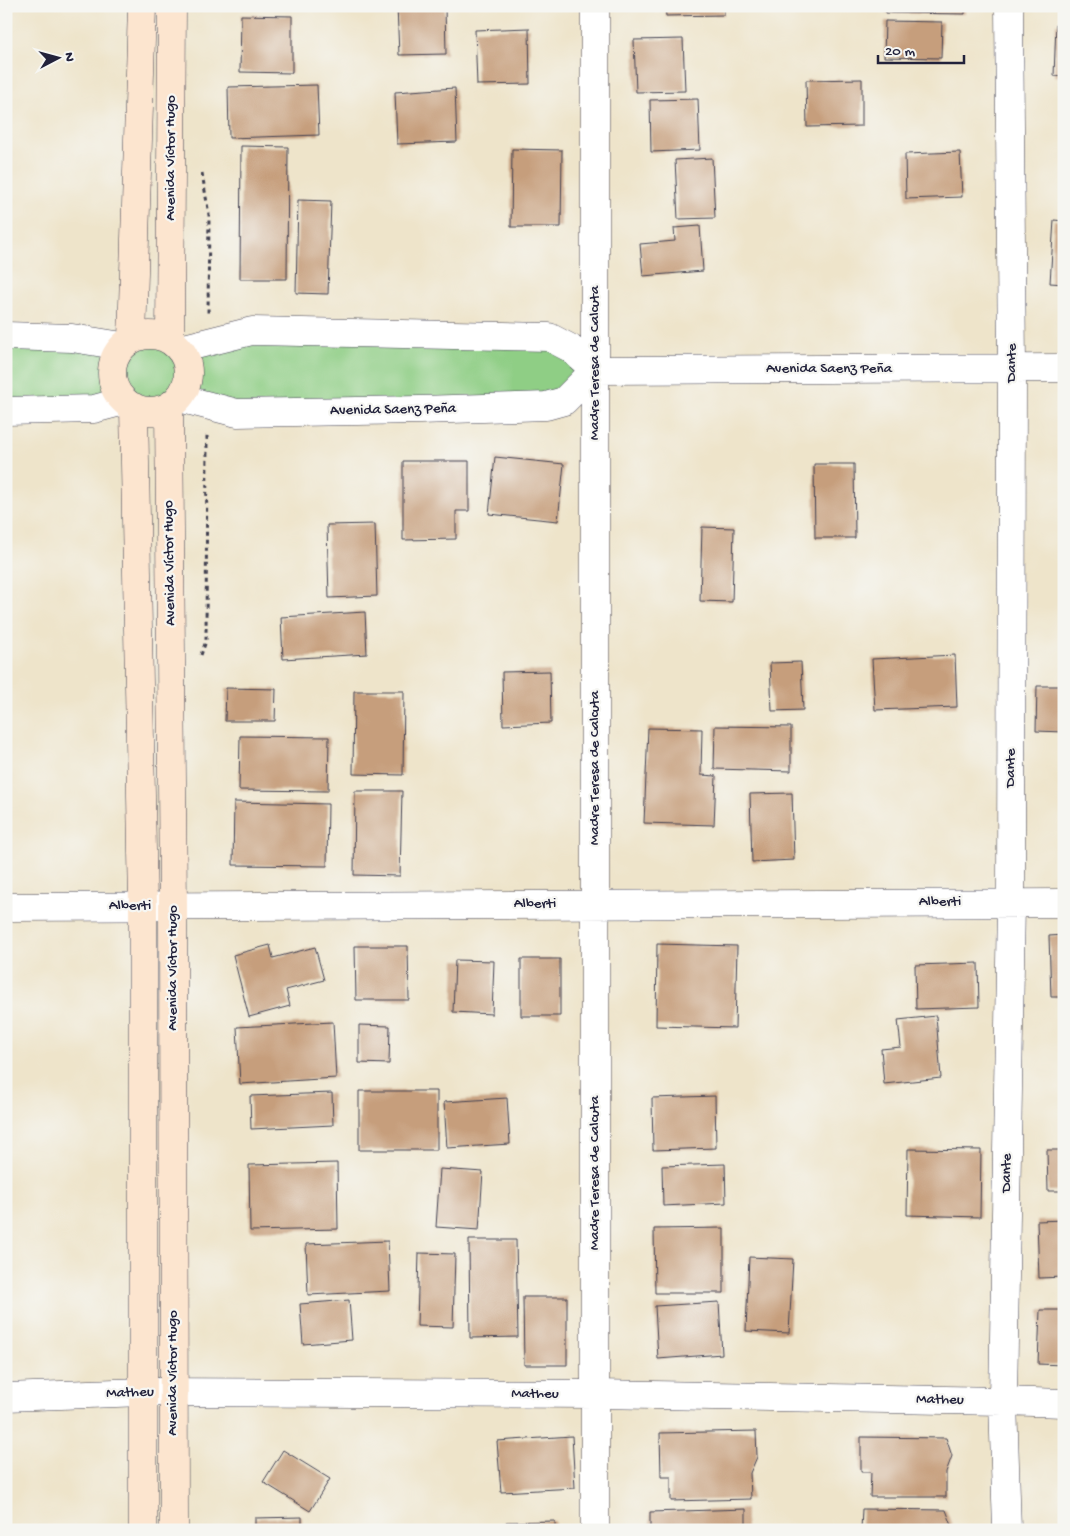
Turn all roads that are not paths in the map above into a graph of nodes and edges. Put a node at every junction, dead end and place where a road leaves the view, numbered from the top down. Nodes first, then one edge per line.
1 (142, 6) edge
2 (172, 6) edge
3 (595, 6) edge
4 (1009, 6) edge
5 (6, 336) edge
6 (127, 342) junction
7 (175, 344) junction
8 (1012, 368) junction
9 (1064, 368) edge
10 (595, 370) junction
11 (174, 402) junction
12 (129, 404) junction
13 (6, 411) edge
14 (1011, 902) junction
15 (1064, 903) edge
16 (595, 904) junction
17 (143, 906) junction
18 (174, 906) junction
19 (6, 907) edge
20 (143, 1392) junction
21 (174, 1392) junction
22 (595, 1394) junction
23 (6, 1397) edge
24 (1003, 1401) junction
25 (1064, 1403) edge
26 (143, 1530) edge
27 (174, 1530) edge
28 (595, 1530) edge
29 (1007, 1530) edge

1 - 6 main road, Avenida Víctor Hugo
2 - 7 main road, Avenida Víctor Hugo
3 - 10 street, Madre Teresa de Calcuta
4 - 8 street, Dante
5 - 6 street
6 - 7 main road
6 - 12 main road, Avenida Víctor Hugo
7 - 10 street
7 - 11 main road, Avenida Víctor Hugo
8 - 9 street, Avenida Saenz Peña
8 - 10 street, Avenida Saenz Peña
8 - 14 street, Dante
10 - 11 street, Avenida Saenz Peña
10 - 16 street, Madre Teresa de Calcuta
11 - 12 main road
11 - 18 main road, Avenida Víctor Hugo
12 - 13 street
12 - 17 main road, Avenida Víctor Hugo
14 - 15 street, Alberti
14 - 16 street, Alberti
14 - 24 street, Dante
16 - 18 street, Alberti
16 - 22 street, Madre Teresa de Calcuta
17 - 18 street, Alberti
17 - 19 street, Alberti
17 - 20 main road, Avenida Víctor Hugo
18 - 21 main road, Avenida Víctor Hugo
20 - 21 street, Matheu
20 - 23 street, Matheu
20 - 26 main road, Avenida Víctor Hugo
21 - 22 street, Matheu
21 - 27 main road, Avenida Víctor Hugo
22 - 24 street, Matheu
22 - 28 street, Madre Teresa de Calcuta
24 - 25 street, Matheu
24 - 29 street, Dante

